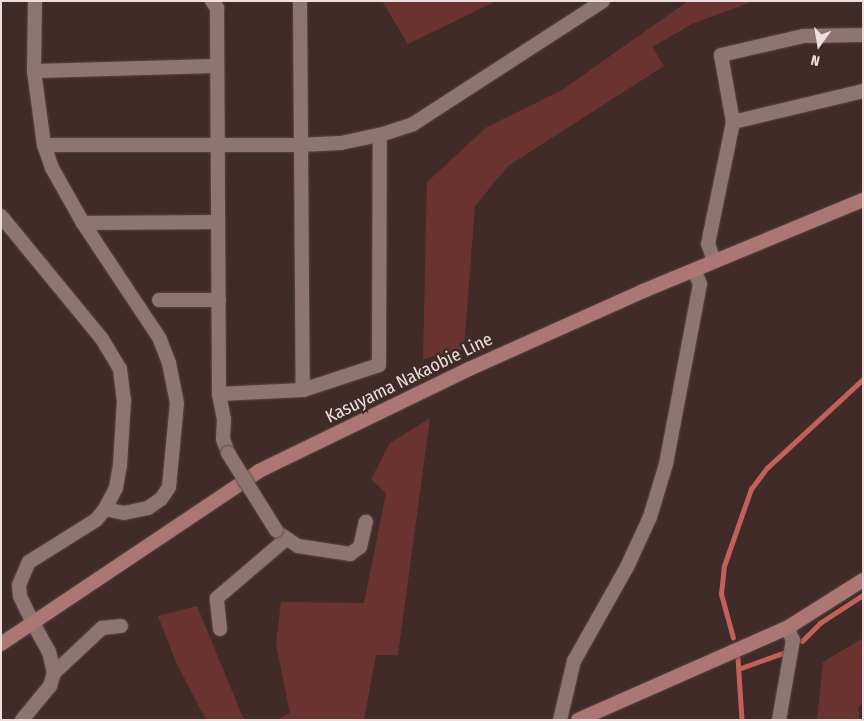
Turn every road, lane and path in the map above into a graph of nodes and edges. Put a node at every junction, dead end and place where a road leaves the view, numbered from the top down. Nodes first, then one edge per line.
1 (35, 1) edge
2 (212, 1) edge
3 (300, 1) edge
4 (603, 1) edge
5 (863, 35) edge
6 (217, 66) junction
7 (34, 71) junction
8 (863, 91) edge
9 (733, 122) junction
10 (380, 135) junction
11 (44, 145) junction
12 (299, 145) junction
13 (218, 147) junction
14 (863, 200) edge
15 (1, 216) edge
16 (218, 222) junction
17 (83, 223) junction
18 (714, 261) junction
19 (694, 270) junction
20 (159, 300) dead end
21 (219, 300) junction
22 (303, 390) junction
23 (219, 394) junction
24 (105, 508) junction
25 (366, 522) dead end
26 (280, 535) junction
27 (863, 580) edge
28 (33, 623) junction
29 (121, 626) dead end
30 (787, 628) junction
31 (220, 629) dead end
32 (1, 644) edge
33 (54, 673) junction
34 (22, 720) edge
35 (560, 720) edge
36 (578, 720) edge
37 (778, 720) edge

1 - 7 street
2 - 6 street
3 - 12 street
4 - 10 street
5 - 9 street
6 - 7 street
6 - 13 street
7 - 11 street
8 - 9 street
9 - 18 street
10 - 12 street
10 - 22 street
11 - 13 street
11 - 17 street
12 - 13 street
12 - 22 street
13 - 16 street
14 - 18 main road, Kasuyama Nakaobie Line
15 - 24 street
16 - 17 street
16 - 21 street
17 - 24 street
18 - 19 main road, Kasuyama Nakaobie Line
19 - 28 main road, Kasuyama Nakaobie Line
19 - 35 street
20 - 21 street
21 - 23 street
22 - 23 street
23 - 26 street, bridge
24 - 28 street
25 - 26 street
26 - 31 street
27 - 30 main road
28 - 32 main road, Kasuyama Nakaobie Line
28 - 33 street
29 - 33 street
30 - 36 main road
30 - 37 street
33 - 34 street

